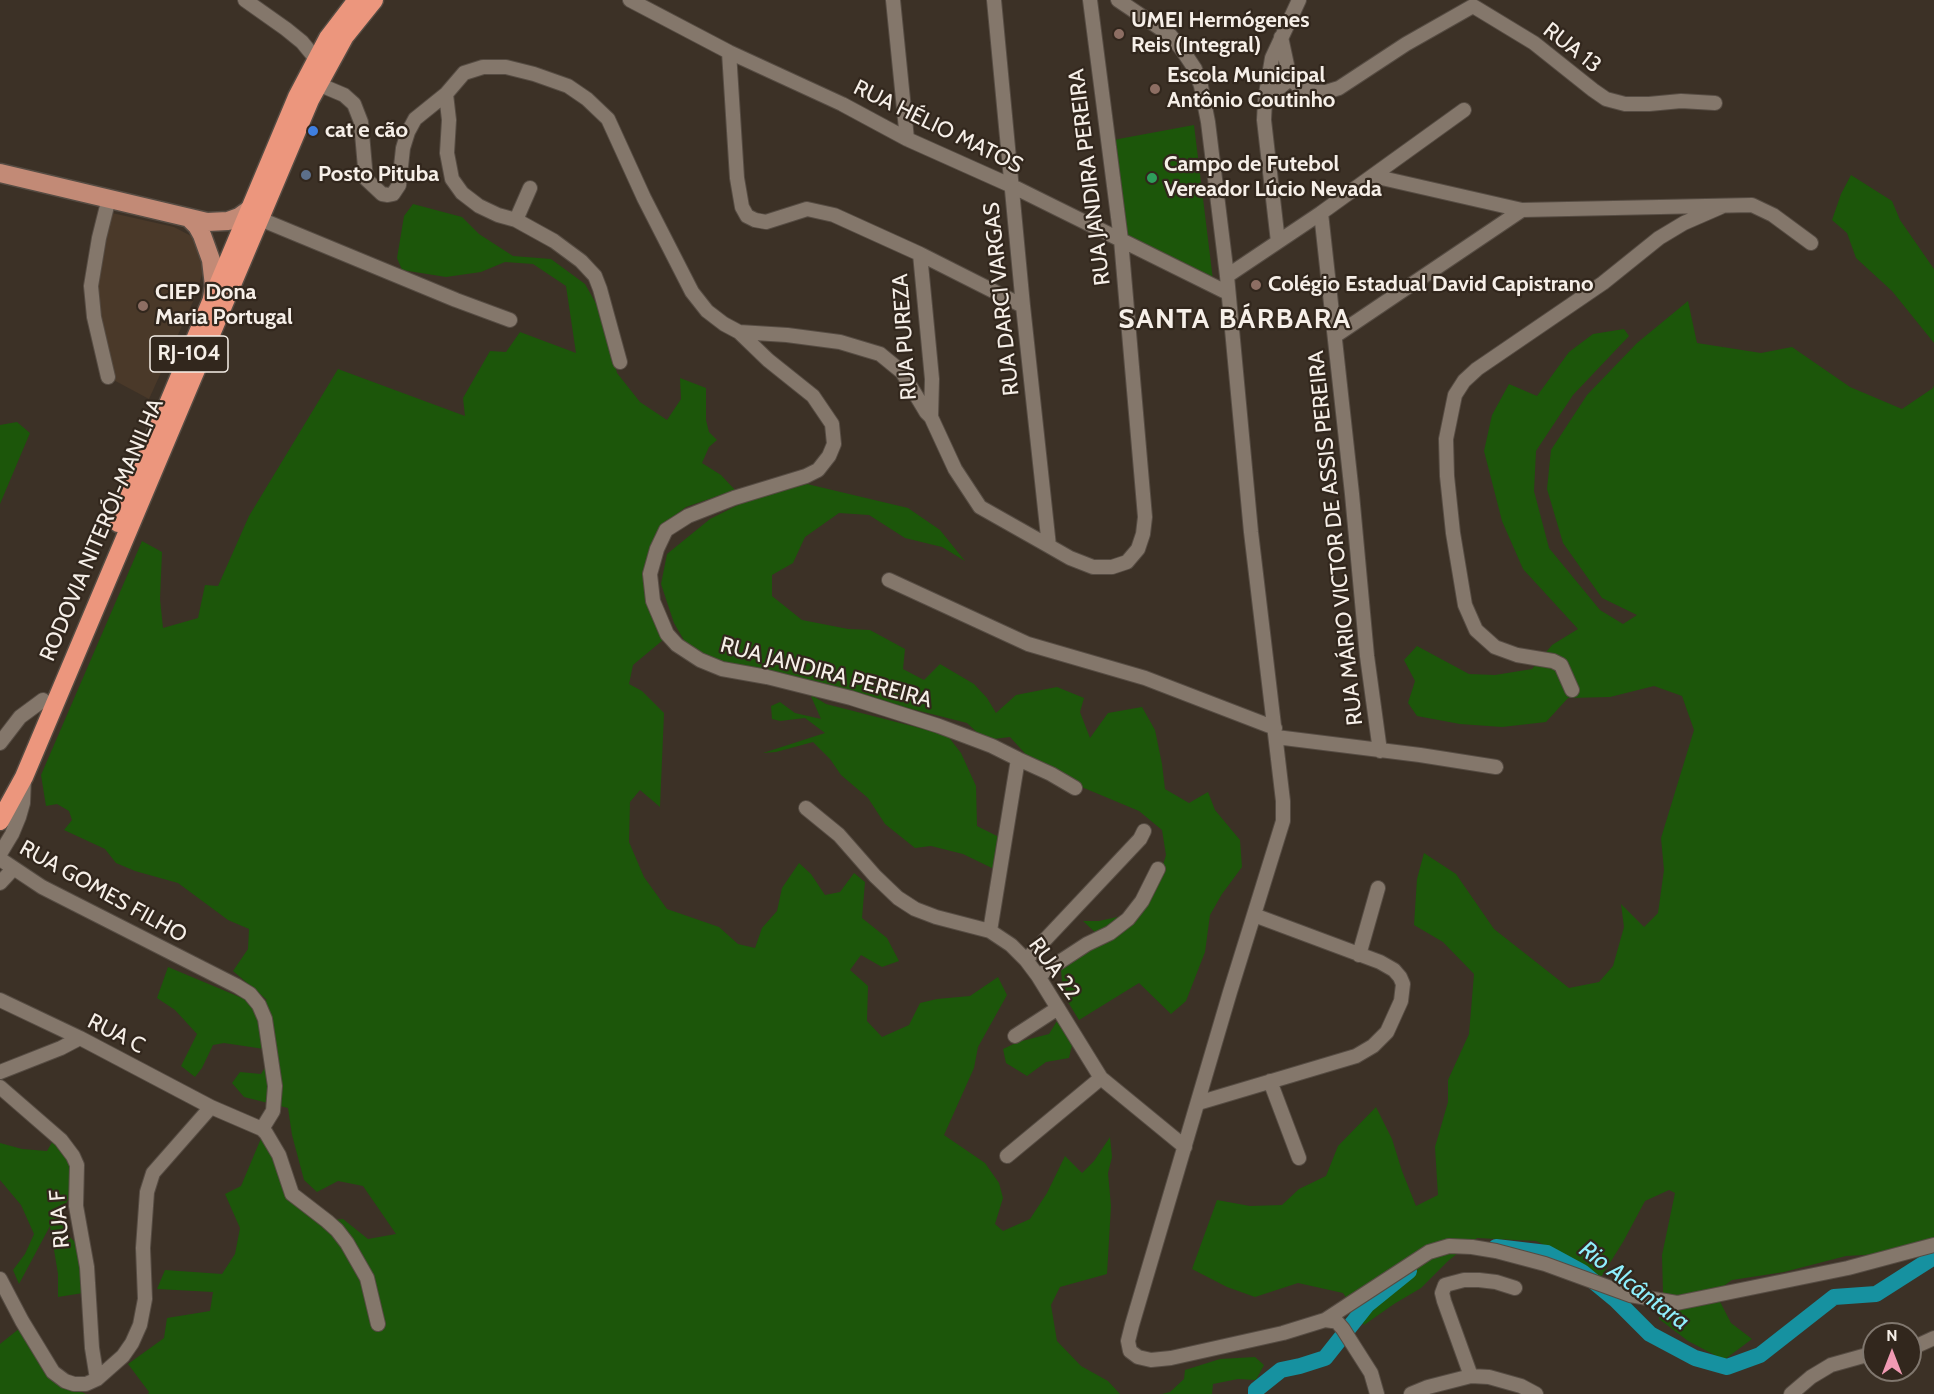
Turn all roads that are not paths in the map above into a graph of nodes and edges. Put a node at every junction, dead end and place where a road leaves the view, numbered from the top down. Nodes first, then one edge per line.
1 (245, 0) edge
2 (357, 0) edge
3 (374, 0) edge
4 (631, 0) edge
5 (892, 0) edge
6 (994, 0) edge
7 (1090, 0) edge
8 (1118, 0) edge
9 (1299, 0) edge
10 (1473, 3) edge
11 (1281, 38) junction
12 (729, 51) junction
13 (316, 59) junction
14 (1290, 79) junction
15 (318, 84) junction
16 (446, 94) junction
17 (1265, 100) junction
18 (1715, 103) dead end
19 (1464, 110) dead end
20 (907, 140) junction
21 (0, 172) edge
22 (1373, 176) junction
23 (1012, 186) junction
24 (530, 188) dead end
25 (109, 198) junction
26 (1723, 206) junction
27 (1522, 210) junction
28 (1320, 213) junction
29 (255, 214) junction
30 (190, 219) junction
31 (516, 220) junction
32 (1121, 240) junction
33 (1278, 242) junction
34 (1811, 243) dead end
35 (920, 254) junction
36 (1227, 276) junction
37 (1228, 293) junction
38 (212, 301) junction
39 (1023, 306) junction
40 (510, 320) dead end
41 (739, 332) junction
42 (1335, 336) junction
43 (620, 362) dead end
44 (108, 377) dead end
45 (931, 417) junction
46 (1049, 546) junction
47 (889, 580) dead end
48 (1572, 690) dead end
49 (43, 700) junction
50 (1275, 733) junction
51 (0, 743) edge
52 (1380, 750) junction
53 (1018, 759) junction
54 (1496, 767) dead end
55 (24, 777) junction
56 (1075, 788) dead end
57 (0, 798) edge
58 (806, 808) dead end
59 (0, 821) edge
60 (1144, 831) dead end
61 (0, 854) edge
62 (0, 860) edge
63 (1158, 869) dead end
64 (13, 870) junction
65 (0, 883) edge
66 (1378, 888) dead end
67 (1254, 915) junction
68 (990, 931) junction
69 (1359, 955) junction
70 (1026, 960) junction
71 (1038, 976) junction
72 (0, 1000) edge
73 (1058, 1008) junction
74 (1016, 1036) dead end
75 (80, 1038) junction
76 (0, 1072) edge
77 (1101, 1078) junction
78 (1270, 1082) junction
79 (0, 1087) edge
80 (1198, 1103) junction
81 (211, 1107) junction
82 (262, 1129) junction
83 (1185, 1147) junction
84 (1007, 1156) dead end
85 (1299, 1158) dead end
86 (1934, 1245) edge
87 (0, 1279) edge
88 (1515, 1288) dead end
89 (378, 1324) dead end
90 (1339, 1328) junction
91 (1862, 1356) edge
92 (1471, 1376) junction
93 (97, 1379) junction
94 (1377, 1394) edge
95 (1411, 1394) edge
96 (1536, 1394) edge
97 (1791, 1394) edge

1 - 13 street
2 - 13 highway, RODOVIA NITERÓI-MANILHA / RJ-104
3 - 15 highway, RODOVIA NITERÓI-MANILHA / RJ-104
4 - 12 street, RUA HÉLIO MATOS
5 - 20 street
6 - 23 street, RUA DARCI VARGAS
7 - 32 street, RUA JANDIRA PEREIRA
8 - 36 street
9 - 11 street
10 - 14 street, RUA 13
10 - 18 street, RUA 13
11 - 14 street
11 - 17 street
12 - 20 street, RUA HÉLIO MATOS
12 - 35 street
13 - 29 highway, RODOVIA NITERÓI-MANILHA / RJ-104
14 - 17 street
15 - 16 street, RUA JANDIRA PEREIRA
15 - 29 highway, RODOVIA NITERÓI-MANILHA / RJ-104
16 - 31 street
16 - 41 street, RUA JANDIRA PEREIRA
17 - 33 street
19 - 22 street
20 - 23 street, RUA HÉLIO MATOS
21 - 25 main road
22 - 27 street
22 - 28 street
23 - 32 street, RUA HÉLIO MATOS
23 - 39 street, RUA DARCI VARGAS
24 - 31 street
25 - 30 main road
25 - 44 street
26 - 27 street
26 - 34 street
26 - 48 street
27 - 42 street
28 - 33 street
28 - 42 street, RUA MÁRIO VICTOR DE ASSIS PEREIRA
29 - 30 main road
29 - 38 highway, RODOVIA NITERÓI-MANILHA / RJ-104
29 - 40 street
29 - 55 highway, RODOVIA NITERÓI-MANILHA / RJ-104
30 - 38 main road
31 - 43 street
32 - 37 street, RUA HÉLIO MATOS
32 - 46 street, RUA JANDIRA PEREIRA
33 - 36 street
35 - 39 street
35 - 45 street, RUA PUREZA
36 - 37 street
37 - 50 street
38 - 49 highway, RODOVIA NITERÓI-MANILHA / RJ-104
39 - 46 street, RUA DARCI VARGAS
41 - 45 street
41 - 53 street, RUA JANDIRA PEREIRA
42 - 52 street, RUA MÁRIO VICTOR DE ASSIS PEREIRA
45 - 46 street
47 - 50 street
49 - 51 street
49 - 57 highway, RODOVIA NITERÓI-MANILHA / RJ-104
50 - 52 street
50 - 67 street
52 - 54 street
53 - 56 street, RUA JANDIRA PEREIRA
53 - 68 street
55 - 59 highway, RODOVIA NITERÓI-MANILHA / RJ-104
55 - 61 street
58 - 68 street, RUA 22
60 - 70 street
62 - 64 street, RUA GOMES FILHO
63 - 71 street
64 - 65 street
64 - 82 street, RUA GOMES FILHO
66 - 69 street
67 - 69 street
67 - 80 street
68 - 70 street, RUA 22
69 - 78 street
70 - 71 street, RUA 22
71 - 73 street, RUA 22
72 - 75 street, RUA C
73 - 74 street
73 - 77 street, RUA 22
75 - 76 street
75 - 81 street, RUA C
77 - 83 street, RUA 22
77 - 84 street
78 - 80 street
78 - 85 street
79 - 93 street, RUA F
80 - 83 street
81 - 82 street, RUA C
81 - 93 street
82 - 89 street
83 - 90 street
86 - 90 street
87 - 93 street
88 - 92 street
90 - 94 street
91 - 97 street
92 - 95 street
92 - 96 street

